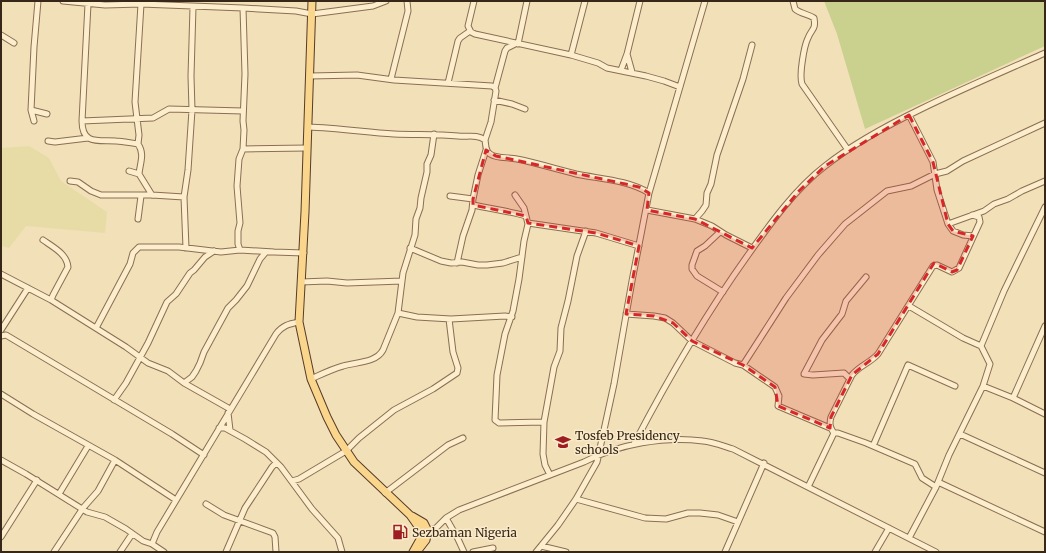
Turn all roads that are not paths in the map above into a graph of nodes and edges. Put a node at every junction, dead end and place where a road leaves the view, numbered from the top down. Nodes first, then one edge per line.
1 (38, 1) edge
2 (67, 1) edge
3 (312, 1) edge
4 (407, 1) edge
5 (474, 1) edge
6 (527, 1) edge
7 (585, 1) edge
8 (640, 1) edge
9 (705, 1) edge
10 (794, 1) edge
11 (383, 2) edge
12 (88, 4) junction
13 (141, 4) junction
14 (193, 7) junction
15 (244, 8) junction
16 (312, 14) junction
17 (470, 31) junction
18 (1, 35) edge
19 (506, 42) junction
20 (14, 43) dead end
21 (517, 43) junction
22 (752, 45) dead end
23 (509, 47) junction
24 (1045, 53) edge
25 (627, 54) junction
26 (571, 55) junction
27 (621, 70) junction
28 (632, 72) junction
29 (310, 76) junction
30 (391, 79) junction
31 (448, 83) junction
32 (680, 87) junction
33 (495, 88) junction
34 (494, 100) junction
35 (525, 109) dead end
36 (31, 110) junction
37 (192, 110) junction
38 (243, 111) junction
39 (47, 114) dead end
40 (909, 115) junction
41 (137, 119) junction
42 (34, 121) dead end
43 (82, 121) junction
44 (1045, 123) edge
45 (308, 126) junction
46 (434, 134) junction
47 (88, 138) junction
48 (485, 140) junction
49 (48, 141) dead end
50 (138, 144) junction
51 (307, 148) junction
52 (243, 149) junction
53 (486, 150) junction
54 (848, 150) junction
55 (129, 171) dead end
56 (139, 174) junction
57 (934, 174) junction
58 (70, 181) dead end
59 (1045, 181) edge
60 (649, 193) junction
61 (152, 195) junction
62 (515, 195) dead end
63 (141, 196) junction
64 (450, 196) dead end
65 (184, 198) junction
66 (473, 199) junction
67 (473, 205) junction
68 (1045, 207) edge
69 (646, 210) junction
70 (972, 215) junction
71 (526, 216) junction
72 (138, 219) dead end
73 (694, 219) junction
74 (528, 223) junction
75 (948, 224) junction
76 (586, 231) junction
77 (720, 232) junction
78 (973, 236) junction
79 (43, 240) dead end
80 (639, 246) junction
81 (186, 248) junction
82 (410, 248) junction
83 (752, 248) junction
84 (240, 250) junction
85 (214, 251) junction
86 (266, 252) junction
87 (304, 253) junction
88 (522, 257) junction
89 (457, 263) junction
90 (1, 274) edge
91 (866, 277) dead end
92 (402, 281) junction
93 (301, 282) junction
94 (28, 288) junction
95 (723, 292) junction
96 (51, 300) junction
97 (909, 306) junction
98 (398, 313) junction
99 (626, 314) junction
100 (512, 317) junction
101 (449, 319) junction
102 (298, 322) junction
103 (1045, 326) edge
104 (96, 328) junction
105 (1, 330) edge
106 (1, 336) edge
107 (692, 341) junction
108 (981, 346) junction
109 (140, 357) junction
110 (743, 365) junction
111 (850, 378) junction
112 (311, 379) junction
113 (184, 383) junction
114 (955, 386) dead end
115 (983, 386) junction
116 (1, 394) edge
117 (1013, 398) junction
118 (114, 400) junction
119 (229, 411) junction
120 (1045, 414) edge
121 (544, 422) junction
122 (218, 428) junction
123 (830, 428) junction
124 (230, 430) junction
125 (834, 433) junction
126 (960, 434) junction
127 (462, 438) dead end
128 (634, 444) junction
129 (88, 446) junction
130 (873, 446) junction
131 (346, 450) junction
132 (599, 454) junction
133 (204, 455) junction
134 (1, 460) edge
135 (115, 460) junction
136 (276, 463) junction
137 (764, 464) junction
138 (1045, 473) edge
139 (550, 475) junction
140 (37, 480) junction
141 (292, 481) junction
142 (938, 482) junction
143 (808, 487) junction
144 (936, 487) junction
145 (386, 493) junction
146 (59, 494) junction
147 (576, 499) junction
148 (176, 500) junction
149 (206, 504) dead end
150 (83, 508) junction
151 (410, 515) junction
152 (446, 518) junction
153 (239, 521) junction
154 (738, 522) junction
155 (889, 528) junction
156 (428, 531) junction
157 (1045, 532) edge
158 (132, 534) junction
159 (1, 537) edge
160 (909, 538) junction
161 (152, 544) junction
162 (542, 546) junction
163 (493, 548) dead end
164 (54, 552) edge
165 (120, 552) edge
166 (164, 552) edge
167 (226, 552) edge
168 (276, 552) edge
169 (342, 552) edge
170 (413, 552) edge
171 (417, 552) edge
172 (464, 552) edge
173 (473, 552) edge
174 (536, 552) edge
175 (566, 552) edge
176 (725, 552) edge
177 (875, 552) edge
178 (936, 552) edge

1 - 36 street
2 - 12 street
3 - 16 main road
4 - 30 street
5 - 17 street
6 - 21 street
7 - 26 street
8 - 25 street
9 - 32 street
10 - 54 street
11 - 16 street
12 - 13 street
12 - 43 street
13 - 14 street
13 - 41 street
14 - 15 street
14 - 37 street
15 - 16 street
15 - 38 street
16 - 29 main road
17 - 19 street
17 - 31 street
18 - 20 street
19 - 21 street
19 - 23 street
21 - 23 street
21 - 26 street
22 - 73 street
23 - 33 street
24 - 40 street
25 - 27 street
25 - 28 street
26 - 27 street
27 - 28 street
28 - 32 street
29 - 30 street
29 - 45 main road
30 - 31 street
31 - 33 street
32 - 60 street
33 - 34 street
34 - 35 street
34 - 48 street
36 - 39 street
36 - 42 street
37 - 38 street
37 - 41 street
37 - 65 street
38 - 52 street
40 - 54 street
40 - 57 street
41 - 43 street
41 - 50 street
43 - 47 street
44 - 57 street
45 - 46 street
45 - 51 main road
46 - 48 street
46 - 82 street
47 - 49 street
47 - 50 street
48 - 53 street
50 - 56 street
51 - 52 street
51 - 87 main road
52 - 84 street
53 - 60 street
53 - 66 street
54 - 83 street
55 - 56 street
56 - 61 street
57 - 75 street
57 - 110 street
58 - 63 street
59 - 70 street
60 - 69 street
61 - 63 street
61 - 65 street
62 - 71 street
63 - 72 street
64 - 66 street
65 - 81 street
66 - 67 street
67 - 71 street
67 - 89 street
68 - 108 street
69 - 73 street
69 - 80 street
70 - 75 street
70 - 78 street
71 - 74 street
73 - 77 street
74 - 76 street
74 - 88 street
75 - 78 street
76 - 80 street
76 - 121 street
77 - 83 street
77 - 95 street
78 - 97 street
79 - 96 street
80 - 99 street
81 - 85 street
81 - 104 street
82 - 89 street
82 - 92 street
83 - 95 street
84 - 85 street
84 - 86 street
85 - 109 street
86 - 87 street
86 - 113 street
87 - 93 main road
88 - 89 street
88 - 100 street
90 - 94 street
91 - 111 street
92 - 93 street
92 - 98 street
93 - 102 main road
94 - 96 street
94 - 105 street
95 - 107 street
96 - 104 street
97 - 108 street
97 - 111 street
98 - 101 street
98 - 112 street
99 - 107 street
99 - 132 street
100 - 101 street
100 - 121 street
101 - 131 street
102 - 112 main road
102 - 119 street
103 - 117 street
104 - 109 street
106 - 118 street
107 - 110 street
107 - 128 street
108 - 115 street
109 - 113 street
109 - 118 street
110 - 123 street
111 - 123 street
112 - 131 main road
113 - 119 street
114 - 130 street
115 - 117 street
115 - 126 street
116 - 129 street
117 - 120 street
118 - 133 street
119 - 122 street
119 - 124 street
121 - 139 street
122 - 124 street
122 - 133 street
123 - 125 street
124 - 136 street
125 - 130 street
125 - 143 street
126 - 138 street
126 - 142 street
127 - 145 street
128 - 132 street
128 - 137 street
129 - 135 street
129 - 146 street
130 - 144 street
131 - 141 street
131 - 145 main road
132 - 139 street
132 - 147 street
133 - 148 street
134 - 140 street
135 - 148 street
135 - 150 street
136 - 141 street
136 - 153 street
137 - 143 street
137 - 154 street
139 - 152 street
140 - 146 street
140 - 159 street
141 - 169 street
142 - 144 street
142 - 157 street
143 - 155 street
144 - 160 street
145 - 151 main road
146 - 150 street
147 - 154 street
147 - 162 street
148 - 161 street
149 - 153 street
150 - 158 street
150 - 164 street
151 - 156 main road
151 - 170 main road
152 - 156 street
152 - 172 street
153 - 167 street
153 - 168 street
154 - 176 street
155 - 160 street
155 - 177 street
156 - 171 main road
158 - 161 street
158 - 165 street
160 - 178 street
161 - 166 street
162 - 174 street
162 - 175 street
163 - 173 street

